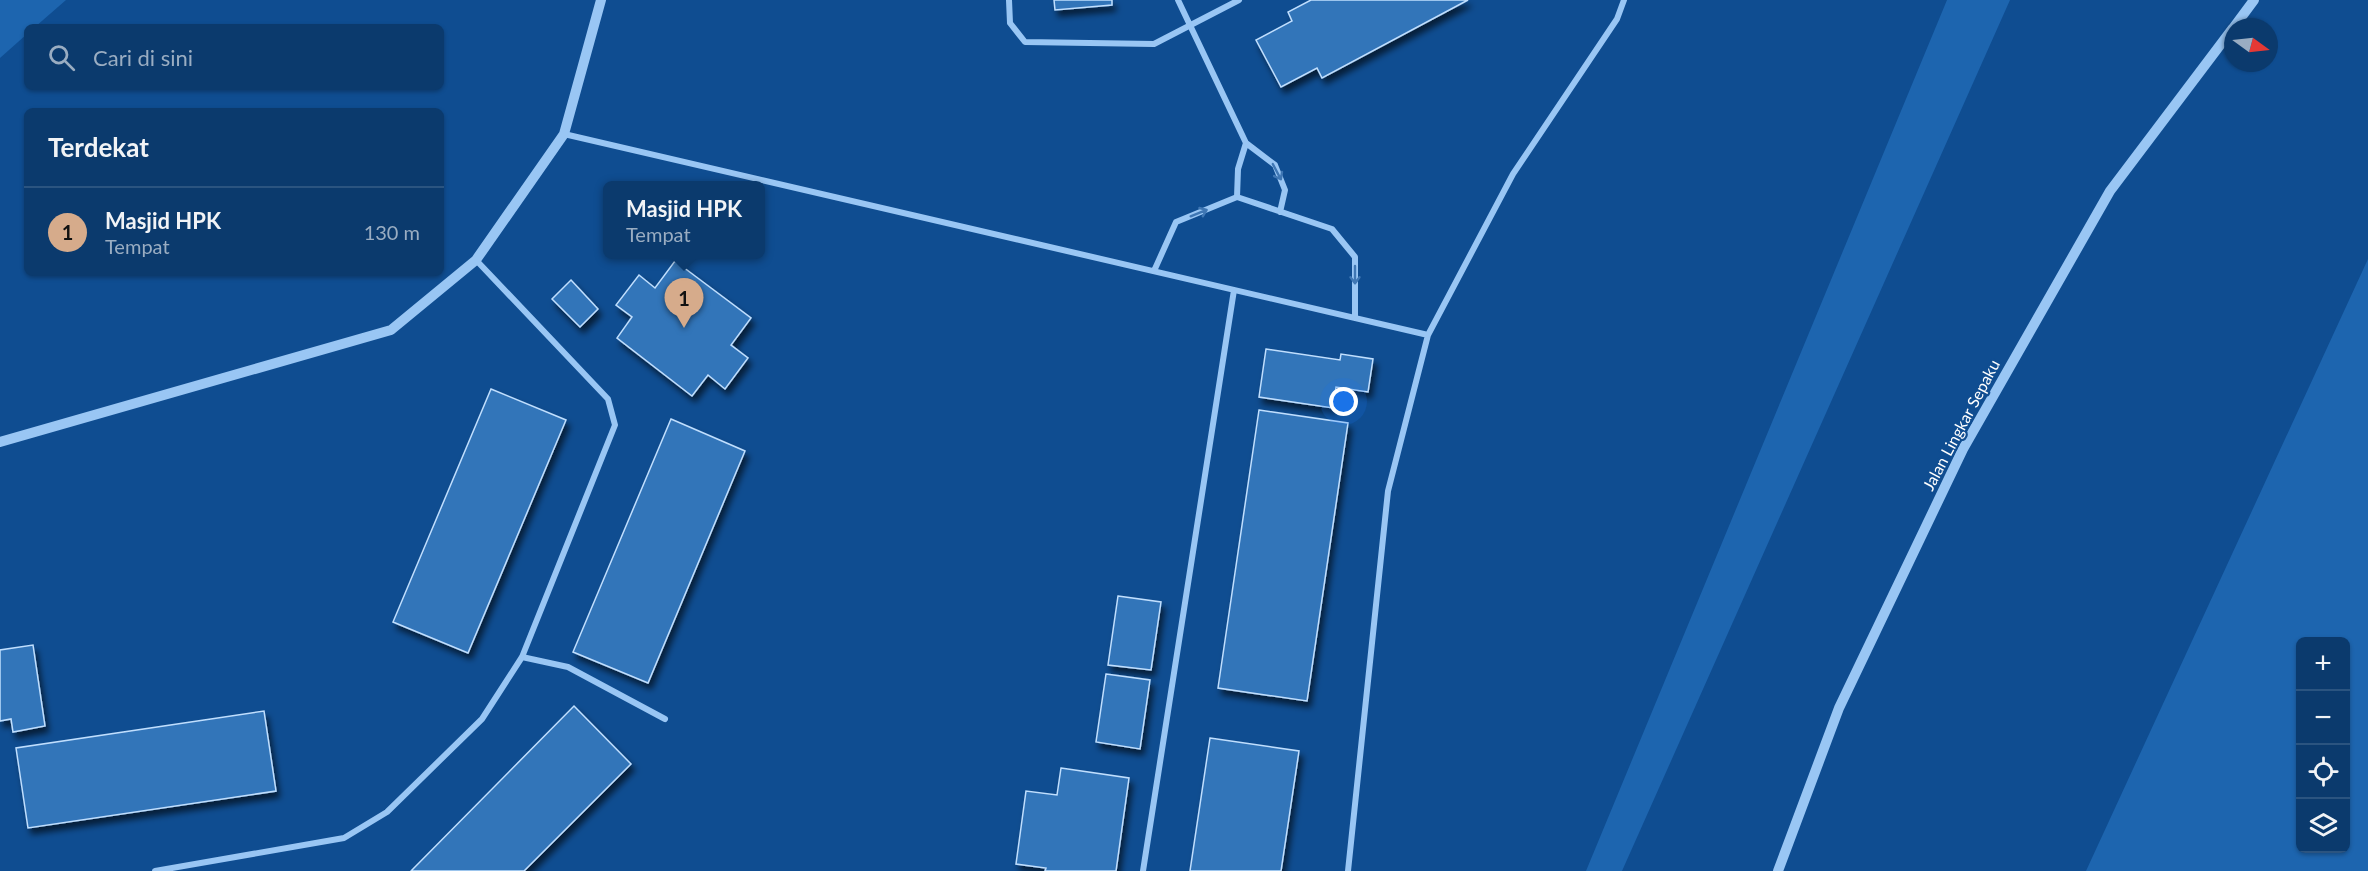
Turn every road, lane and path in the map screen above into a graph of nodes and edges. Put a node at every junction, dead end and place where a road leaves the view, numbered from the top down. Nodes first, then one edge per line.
1 (601, 0) edge
2 (1009, 0) edge
3 (1178, 0) edge
4 (1239, 0) edge
5 (1624, 0) edge
6 (2254, 0) edge
7 (2240, 18) edge
8 (1190, 26) junction
9 (2224, 39) edge
10 (564, 134) junction
11 (1246, 143) junction
12 (765, 181) edge
13 (765, 181) edge
14 (1237, 197) junction
15 (1280, 212) junction
16 (476, 260) junction
17 (1154, 272) junction
18 (1234, 290) junction
19 (1354, 318) junction
20 (1428, 335) junction
21 (0, 442) edge
22 (522, 657) junction
23 (665, 720) dead end
24 (155, 871) edge
25 (1143, 871) edge
26 (1348, 871) edge
27 (1778, 871) edge

1 - 10 street
2 - 8 street
3 - 8 street
4 - 8 street
5 - 20 street
6 - 7 street, Jalan Lingkar Sepaku
8 - 11 street
9 - 27 street, Jalan Lingkar Sepaku
10 - 12 street
10 - 16 street
11 - 14 street
11 -> 15 street
13 - 17 street
14 - 15 street
17 -> 14 street
15 -> 19 street
16 - 21 street
16 - 22 street
17 - 18 street
18 - 19 street
18 - 25 street
19 - 20 street
20 - 26 street
22 - 23 street
22 - 24 street

